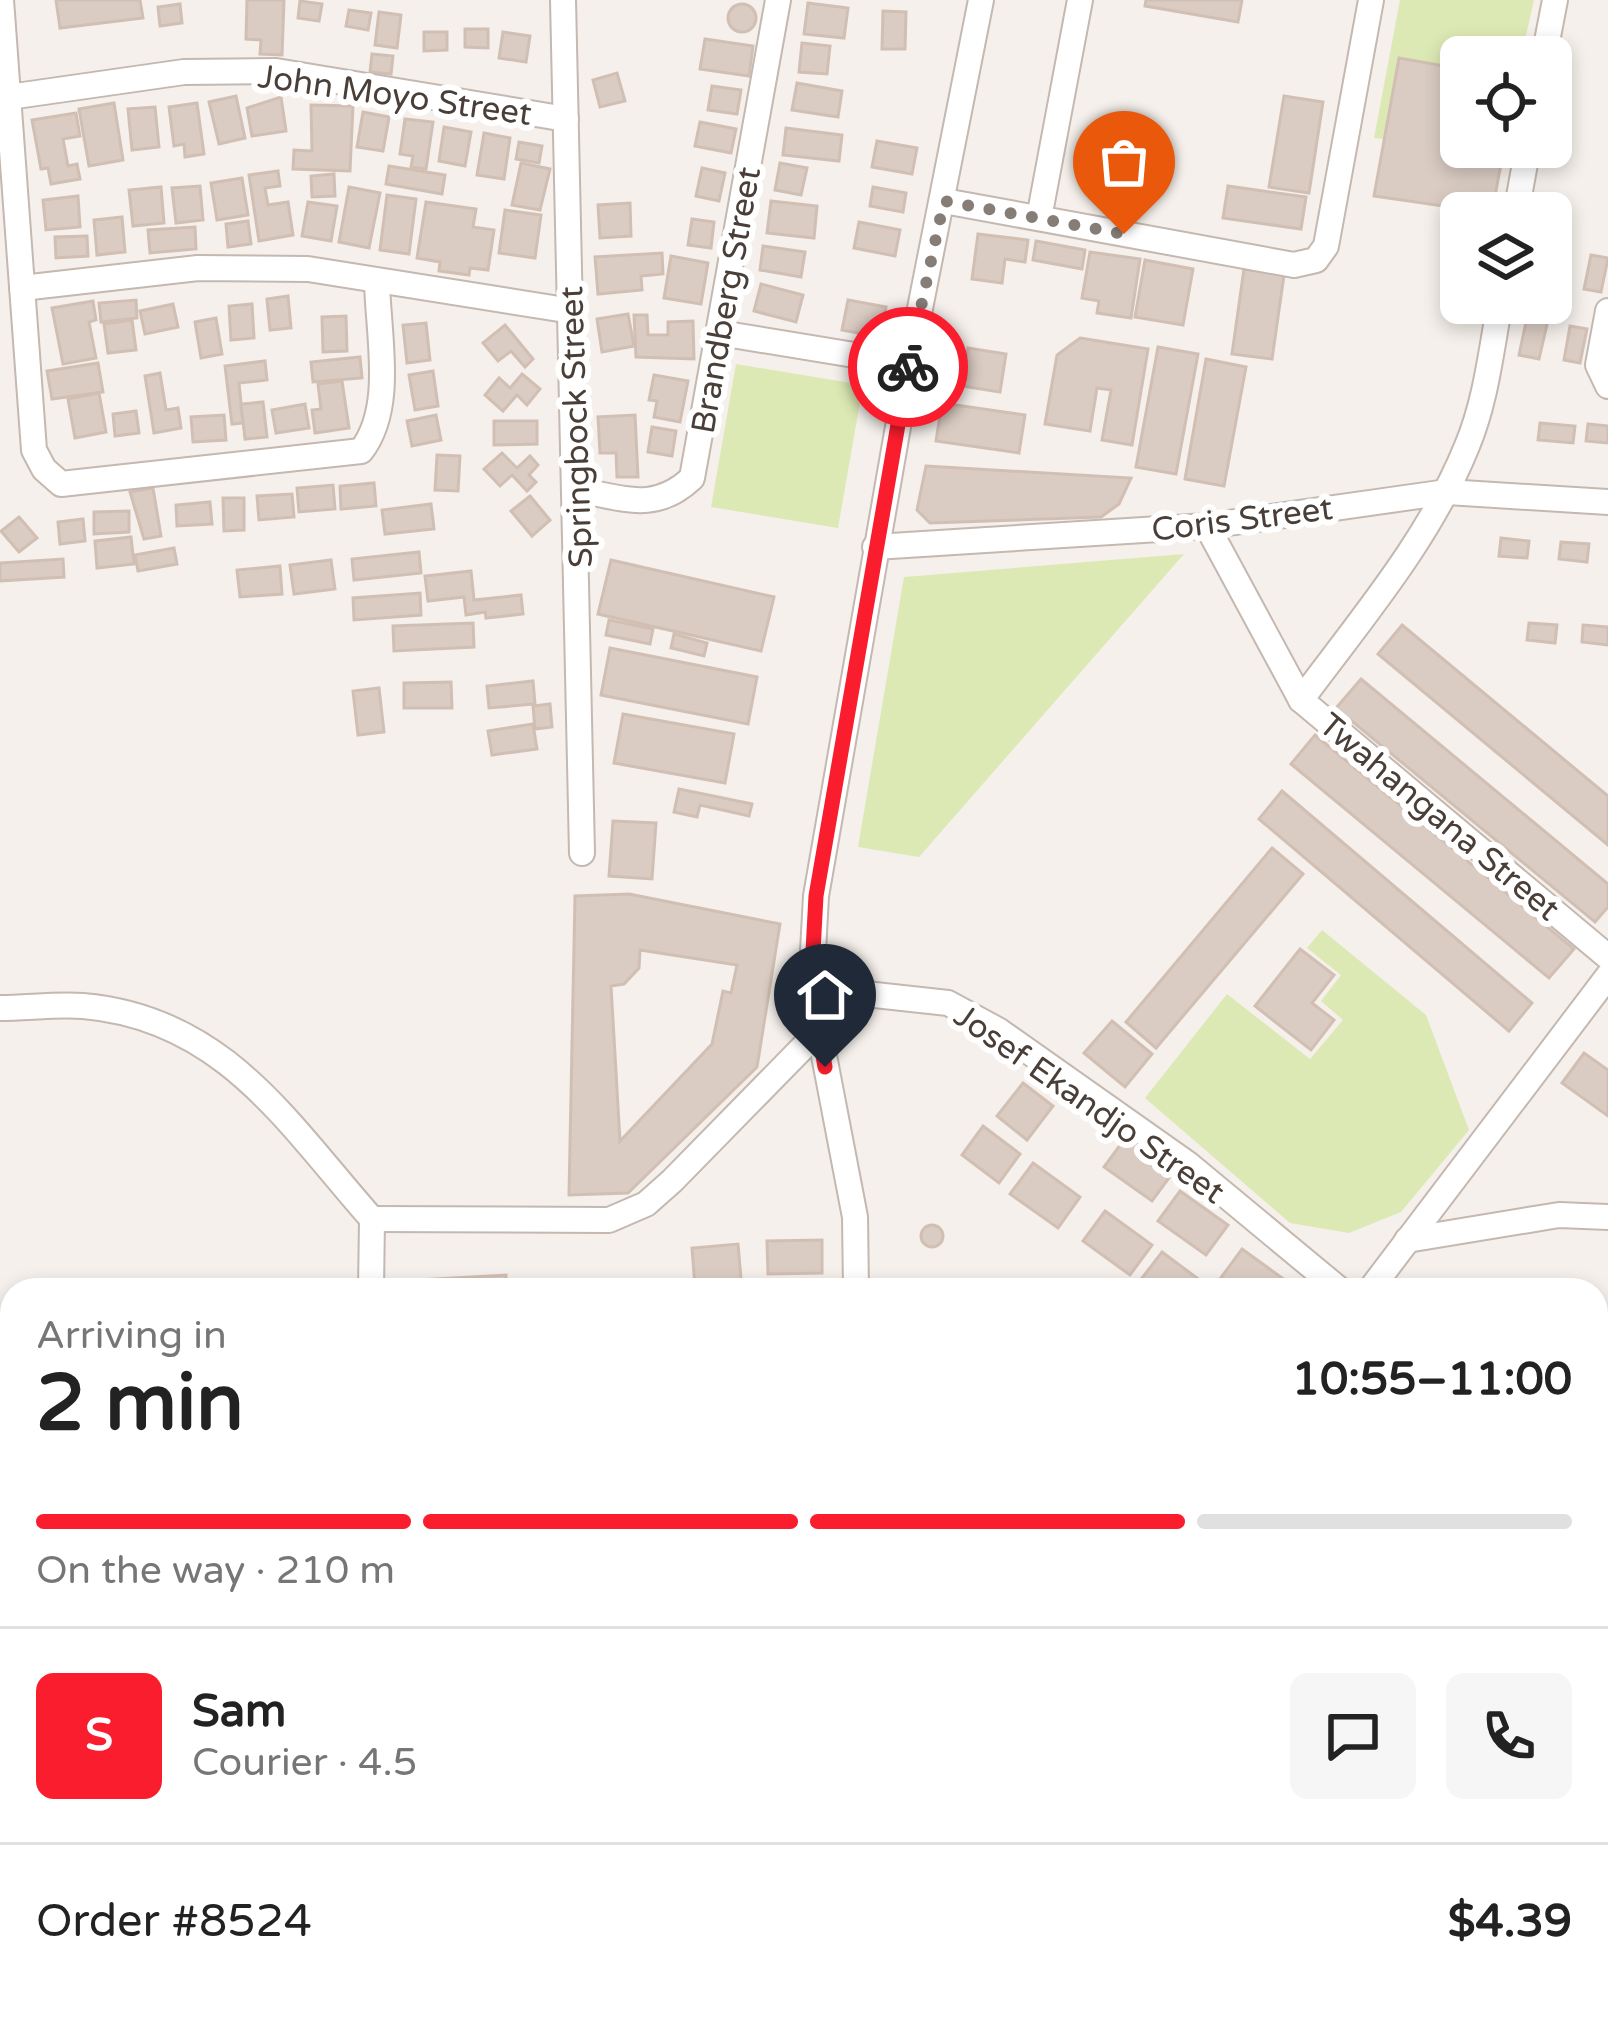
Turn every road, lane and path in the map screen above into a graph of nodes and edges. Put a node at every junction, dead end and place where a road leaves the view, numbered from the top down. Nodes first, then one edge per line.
1 (1, 0) edge
2 (563, 0) edge
3 (778, 0) edge
4 (980, 0) edge
5 (1080, 0) edge
6 (1372, 0) edge
7 (1555, 0) edge
8 (1548, 36) edge
9 (9, 97) junction
10 (566, 119) junction
11 (944, 201) junction
12 (1039, 218) junction
13 (377, 282) junction
14 (22, 288) junction
15 (572, 311) junction
16 (1608, 311) edge
17 (1495, 324) edge
18 (720, 333) junction
19 (909, 364) junction
20 (1608, 386) edge
21 (578, 490) junction
22 (1447, 492) junction
23 (1608, 502) edge
24 (1207, 526) junction
25 (875, 548) junction
26 (1301, 700) junction
27 (582, 853) dead end
28 (1608, 957) edge
29 (1608, 976) edge
30 (811, 988) junction
31 (0, 1008) edge
32 (817, 1033) junction
33 (1608, 1217) edge
34 (372, 1219) junction
35 (1407, 1240) junction
36 (371, 1278) edge
37 (856, 1278) edge
38 (1326, 1278) edge
39 (1379, 1278) edge

1 - 9 street
2 - 10 street, Springbock Street
3 - 18 street, Brandberg Street
4 - 11 street
5 - 12 street
6 - 12 street
7 - 8 street
9 - 10 street, John Moyo Street
9 - 14 street
10 - 15 street, Springbock Street
11 - 12 street
11 - 19 street
13 - 14 street
13 - 14 street
13 - 15 street
15 - 21 street, Springbock Street
16 - 20 street
17 - 22 street, Twahangana Street
18 - 19 street
18 - 21 street, Brandberg Street
19 - 25 street
21 - 27 street, Springbock Street
22 - 23 street, Coris Street
22 - 24 street, Coris Street
22 - 26 street, Twahangana Street
24 - 25 street, Coris Street
24 - 26 street
25 - 30 street
26 - 28 street, Twahangana Street
29 - 35 street
30 - 32 street
30 - 38 street, Josef Ekandjo Street
31 - 34 street
32 - 34 street
32 - 37 street
33 - 35 street
34 - 36 street
35 - 39 street

